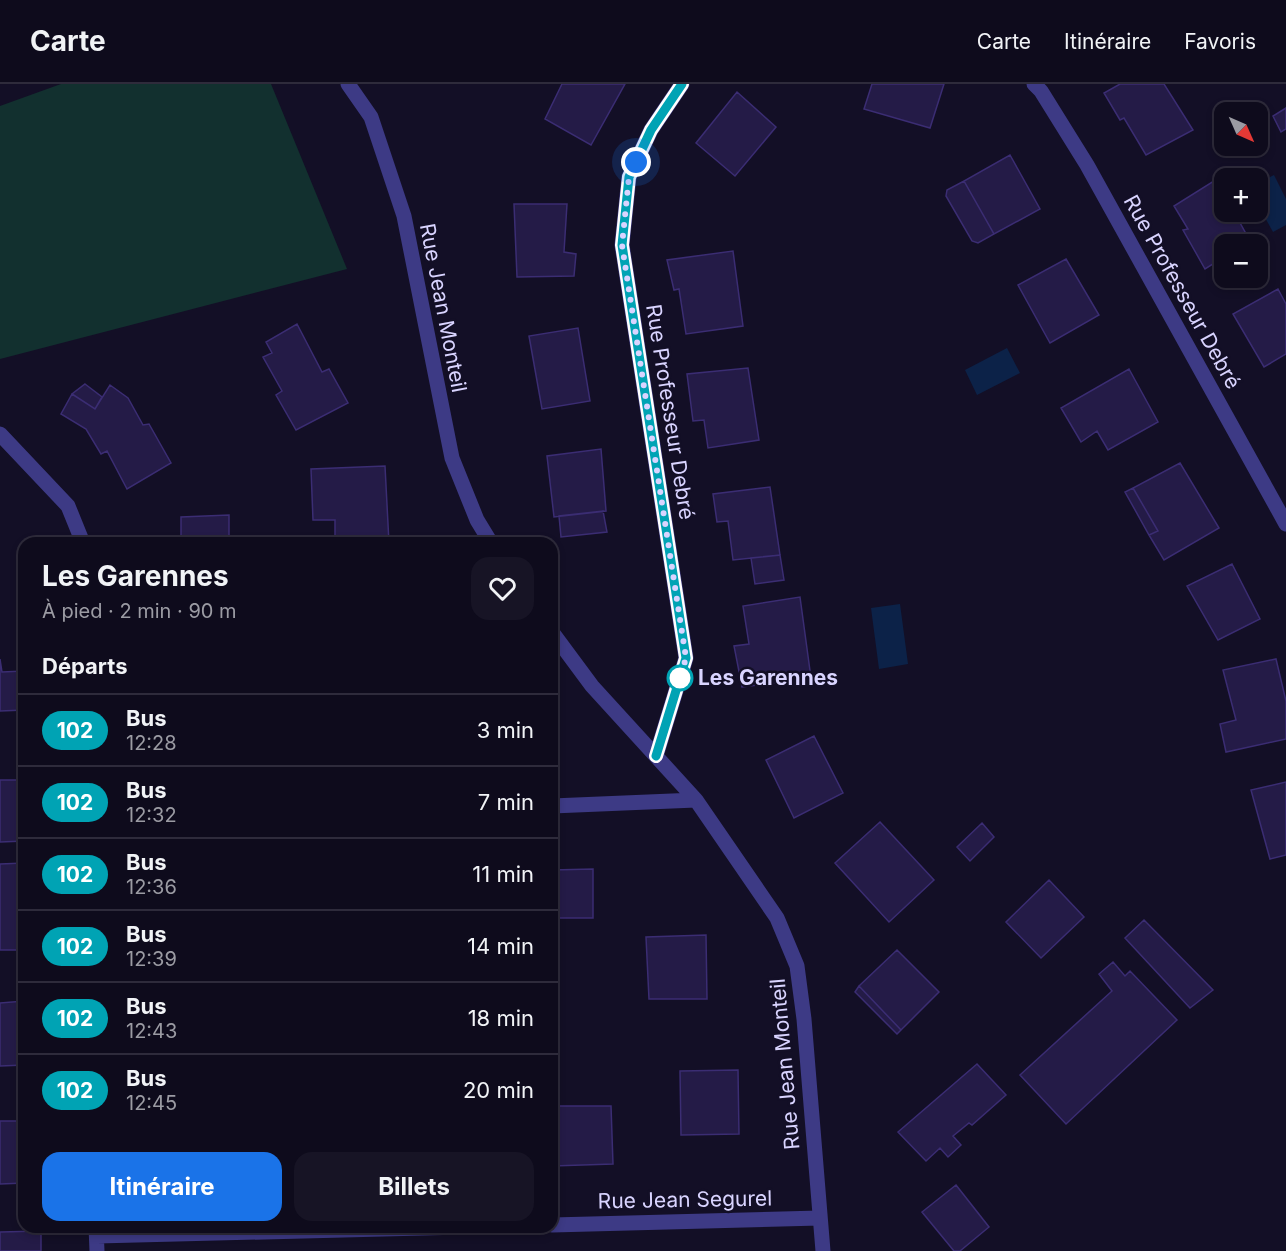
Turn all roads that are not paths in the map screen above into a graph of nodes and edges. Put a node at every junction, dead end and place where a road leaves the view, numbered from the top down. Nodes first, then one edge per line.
1 (348, 84) edge
2 (682, 84) edge
3 (1034, 84) edge
4 (0, 434) edge
5 (1286, 524) edge
6 (81, 537) edge
7 (487, 537) edge
8 (558, 640) edge
9 (656, 756) junction
10 (696, 800) junction
11 (558, 806) edge
12 (820, 1218) junction
13 (558, 1225) edge
14 (263, 1233) edge
15 (97, 1238) edge
16 (823, 1251) edge

1 - 7 street, Rue Jean Monteil
2 - 9 street, Rue Professeur Debré
3 - 5 street, Rue Professeur Debré
4 - 6 street
8 - 9 street, Rue Jean Monteil
9 - 10 street, Rue Jean Monteil
10 - 11 street
10 - 12 street, Rue Jean Monteil
12 - 13 street, Rue Jean Segurel
12 - 16 street, Rue Jean Monteil
14 - 15 street

